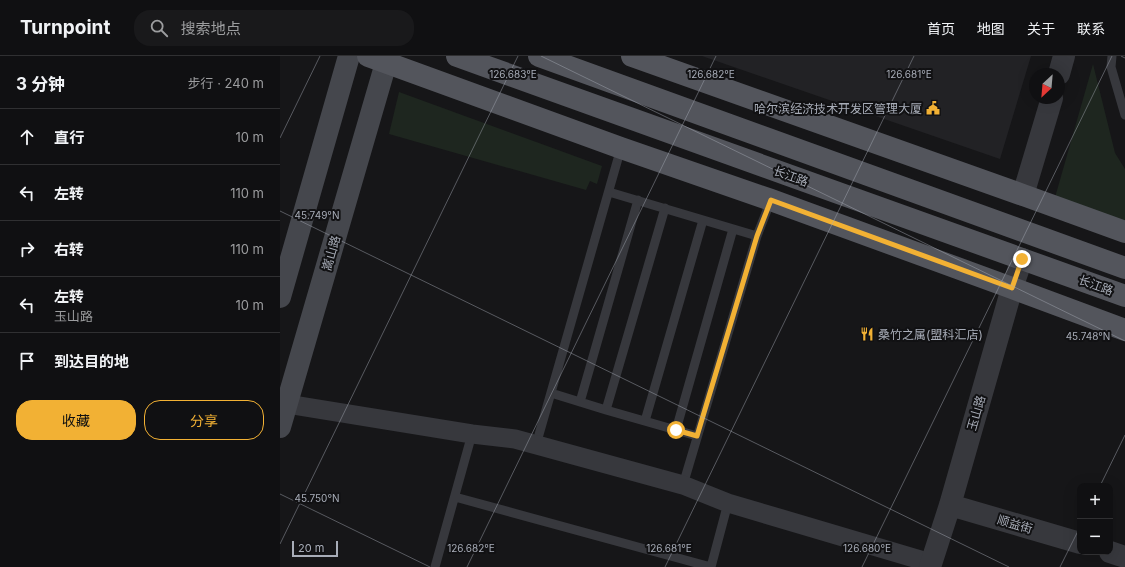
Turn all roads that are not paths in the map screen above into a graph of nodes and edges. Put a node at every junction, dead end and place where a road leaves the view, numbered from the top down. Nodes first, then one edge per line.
1 (349, 56) edge
2 (458, 56) edge
3 (538, 56) edge
4 (632, 56) edge
5 (1064, 56) edge
6 (1112, 56) edge
7 (381, 58) edge
8 (1061, 68) edge
9 (1050, 104) edge
10 (1125, 115) edge
11 (621, 148) junction
12 (609, 192) junction
13 (1023, 195) junction
14 (638, 200) junction
15 (771, 200) junction
16 (665, 208) junction
17 (704, 220) junction
18 (733, 229) junction
19 (1125, 232) edge
20 (757, 236) junction
21 (1022, 259) junction
22 (1125, 268) edge
23 (1012, 288) junction
24 (1125, 296) edge
25 (280, 297) edge
26 (1125, 330) edge
27 (551, 393) junction
28 (580, 402) junction
29 (283, 404) edge
30 (606, 410) junction
31 (645, 421) junction
32 (280, 427) edge
33 (676, 430) junction
34 (472, 434) junction
35 (697, 436) junction
36 (536, 445) junction
37 (683, 486) junction
38 (455, 497) junction
39 (728, 503) junction
40 (950, 505) junction
41 (1077, 542) edge
42 (1113, 553) edge
43 (1125, 556) edge
44 (931, 565) edge
45 (435, 567) edge

1 - 25 main road
2 - 21 main road, 长江路
3 - 22 main road
4 - 13 main road
5 - 8 street
6 - 10 lane
7 - 11 main road
7 - 29 main road, 嵩山路
9 - 13 street
11 - 12 lane
11 - 15 main road
12 - 14 lane
12 - 27 lane
13 - 19 main road
14 - 16 lane
14 - 28 lane
15 - 20 lane
15 - 23 main road
16 - 17 lane
16 - 30 lane
17 - 18 lane
17 - 31 lane
18 - 20 lane
18 - 33 lane
20 - 35 lane
21 - 23 street, 玉山路
21 - 24 main road, 长江路
23 - 26 main road
23 - 40 street, 玉山路
27 - 28 lane
27 - 36 lane
28 - 30 lane
29 - 32 main road, 嵩山路
29 - 34 street
30 - 31 lane
31 - 33 lane
33 - 35 lane
34 - 36 street
34 - 38 lane
35 - 37 lane
36 - 37 street
37 - 39 street
38 - 39 lane
38 - 45 lane
39 - 44 street
40 - 41 street, 顺益街
40 - 44 street, 玉山路
42 - 43 street

